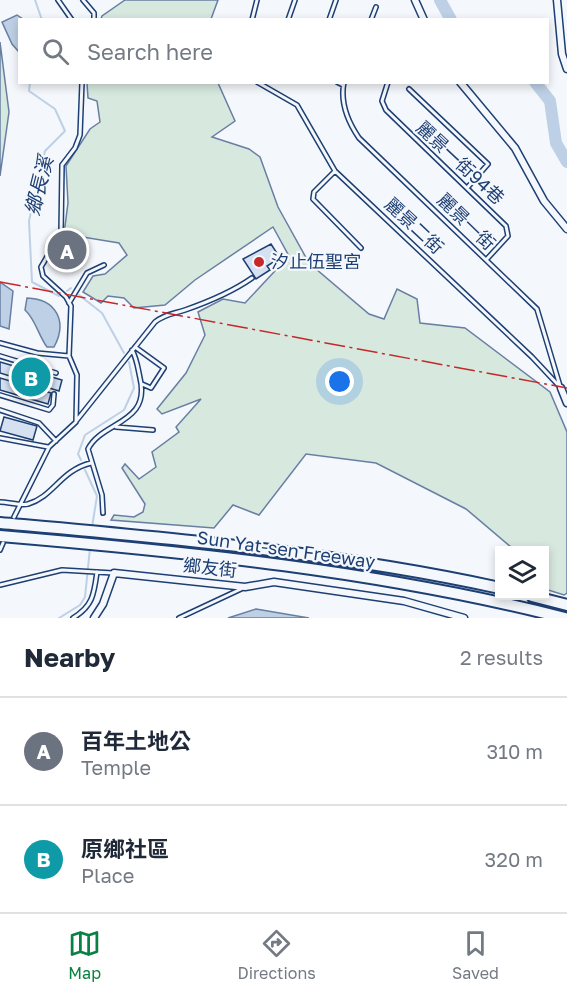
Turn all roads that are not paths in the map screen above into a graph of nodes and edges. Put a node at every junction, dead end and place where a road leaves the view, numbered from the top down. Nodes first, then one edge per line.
1 (58, 0) edge
2 (83, 0) edge
3 (257, 0) edge
4 (295, 0) edge
5 (336, 0) edge
6 (415, 0) edge
7 (557, 0) edge
8 (376, 7) dead end
9 (71, 18) edge
10 (94, 18) edge
11 (252, 18) edge
12 (289, 18) edge
13 (330, 18) edge
14 (372, 18) edge
15 (423, 18) edge
16 (567, 69) edge
17 (82, 84) edge
18 (260, 84) edge
19 (266, 84) edge
20 (344, 84) edge
21 (387, 84) edge
22 (462, 84) edge
23 (265, 88) junction
24 (409, 89) dead end
25 (335, 171) junction
26 (467, 188) junction
27 (567, 229) edge
28 (361, 248) dead end
29 (486, 260) junction
30 (104, 265) dead end
31 (252, 278) dead end
32 (69, 303) junction
33 (0, 343) edge
34 (134, 349) junction
35 (0, 356) edge
36 (69, 356) junction
37 (56, 373) dead end
38 (142, 384) junction
39 (561, 388) junction
40 (54, 394) dead end
41 (0, 396) edge
42 (567, 403) edge
43 (0, 411) edge
44 (76, 422) junction
45 (116, 427) junction
46 (153, 430) dead end
47 (0, 438) edge
48 (56, 441) junction
49 (49, 447) junction
50 (91, 463) junction
51 (0, 502) edge
52 (21, 504) junction
53 (103, 513) dead end
54 (14, 517) dead end
55 (0, 523) edge
56 (2, 540) edge
57 (0, 550) edge
58 (95, 571) junction
59 (114, 573) junction
60 (0, 585) edge
61 (245, 586) junction
62 (495, 587) edge
63 (548, 600) edge
64 (567, 605) edge
65 (73, 618) edge
66 (94, 618) edge
67 (179, 618) edge
68 (464, 618) edge
69 (565, 618) edge

1 - 9 lane
2 - 10 lane
3 - 11 lane
4 - 12 lane
5 - 13 lane
6 - 15 street
7 - 16 street
8 - 14 lane
17 - 32 lane
18 - 23 lane, 麗景二街
19 - 23 lane
20 - 29 lane, 麗景一街
21 - 26 lane, 麗景一街94巷
22 - 27 street
23 - 25 lane, 麗景二街
24 - 26 lane
25 - 28 lane
25 - 39 lane, 麗景二街
26 - 29 lane, 麗景一街94巷
29 - 39 lane, 麗景一街
30 - 32 lane
31 - 34 lane
32 - 36 lane
33 - 36 lane
34 - 38 lane
34 - 38 lane
34 - 44 lane
35 - 37 lane
36 - 44 lane
38 - 45 lane
39 - 42 street
40 - 41 lane
43 - 48 lane
44 - 48 lane
45 - 46 lane
45 - 50 lane
47 - 49 lane
48 - 49 lane
49 - 52 lane
50 - 52 lane
50 - 53 lane
51 - 52 lane
52 - 54 lane
55 - 62 highway, Sun Yat-sen Freeway
56 - 57 lane
56 - 69 highway, Sun Yat-sen Freeway
58 - 59 lane, 鄉友街
58 - 60 lane, 鄉友街
58 - 65 lane
59 - 61 street, 鄉友街
59 - 66 street
61 - 67 lane
61 - 68 street, 鄉友街
63 - 64 highway

